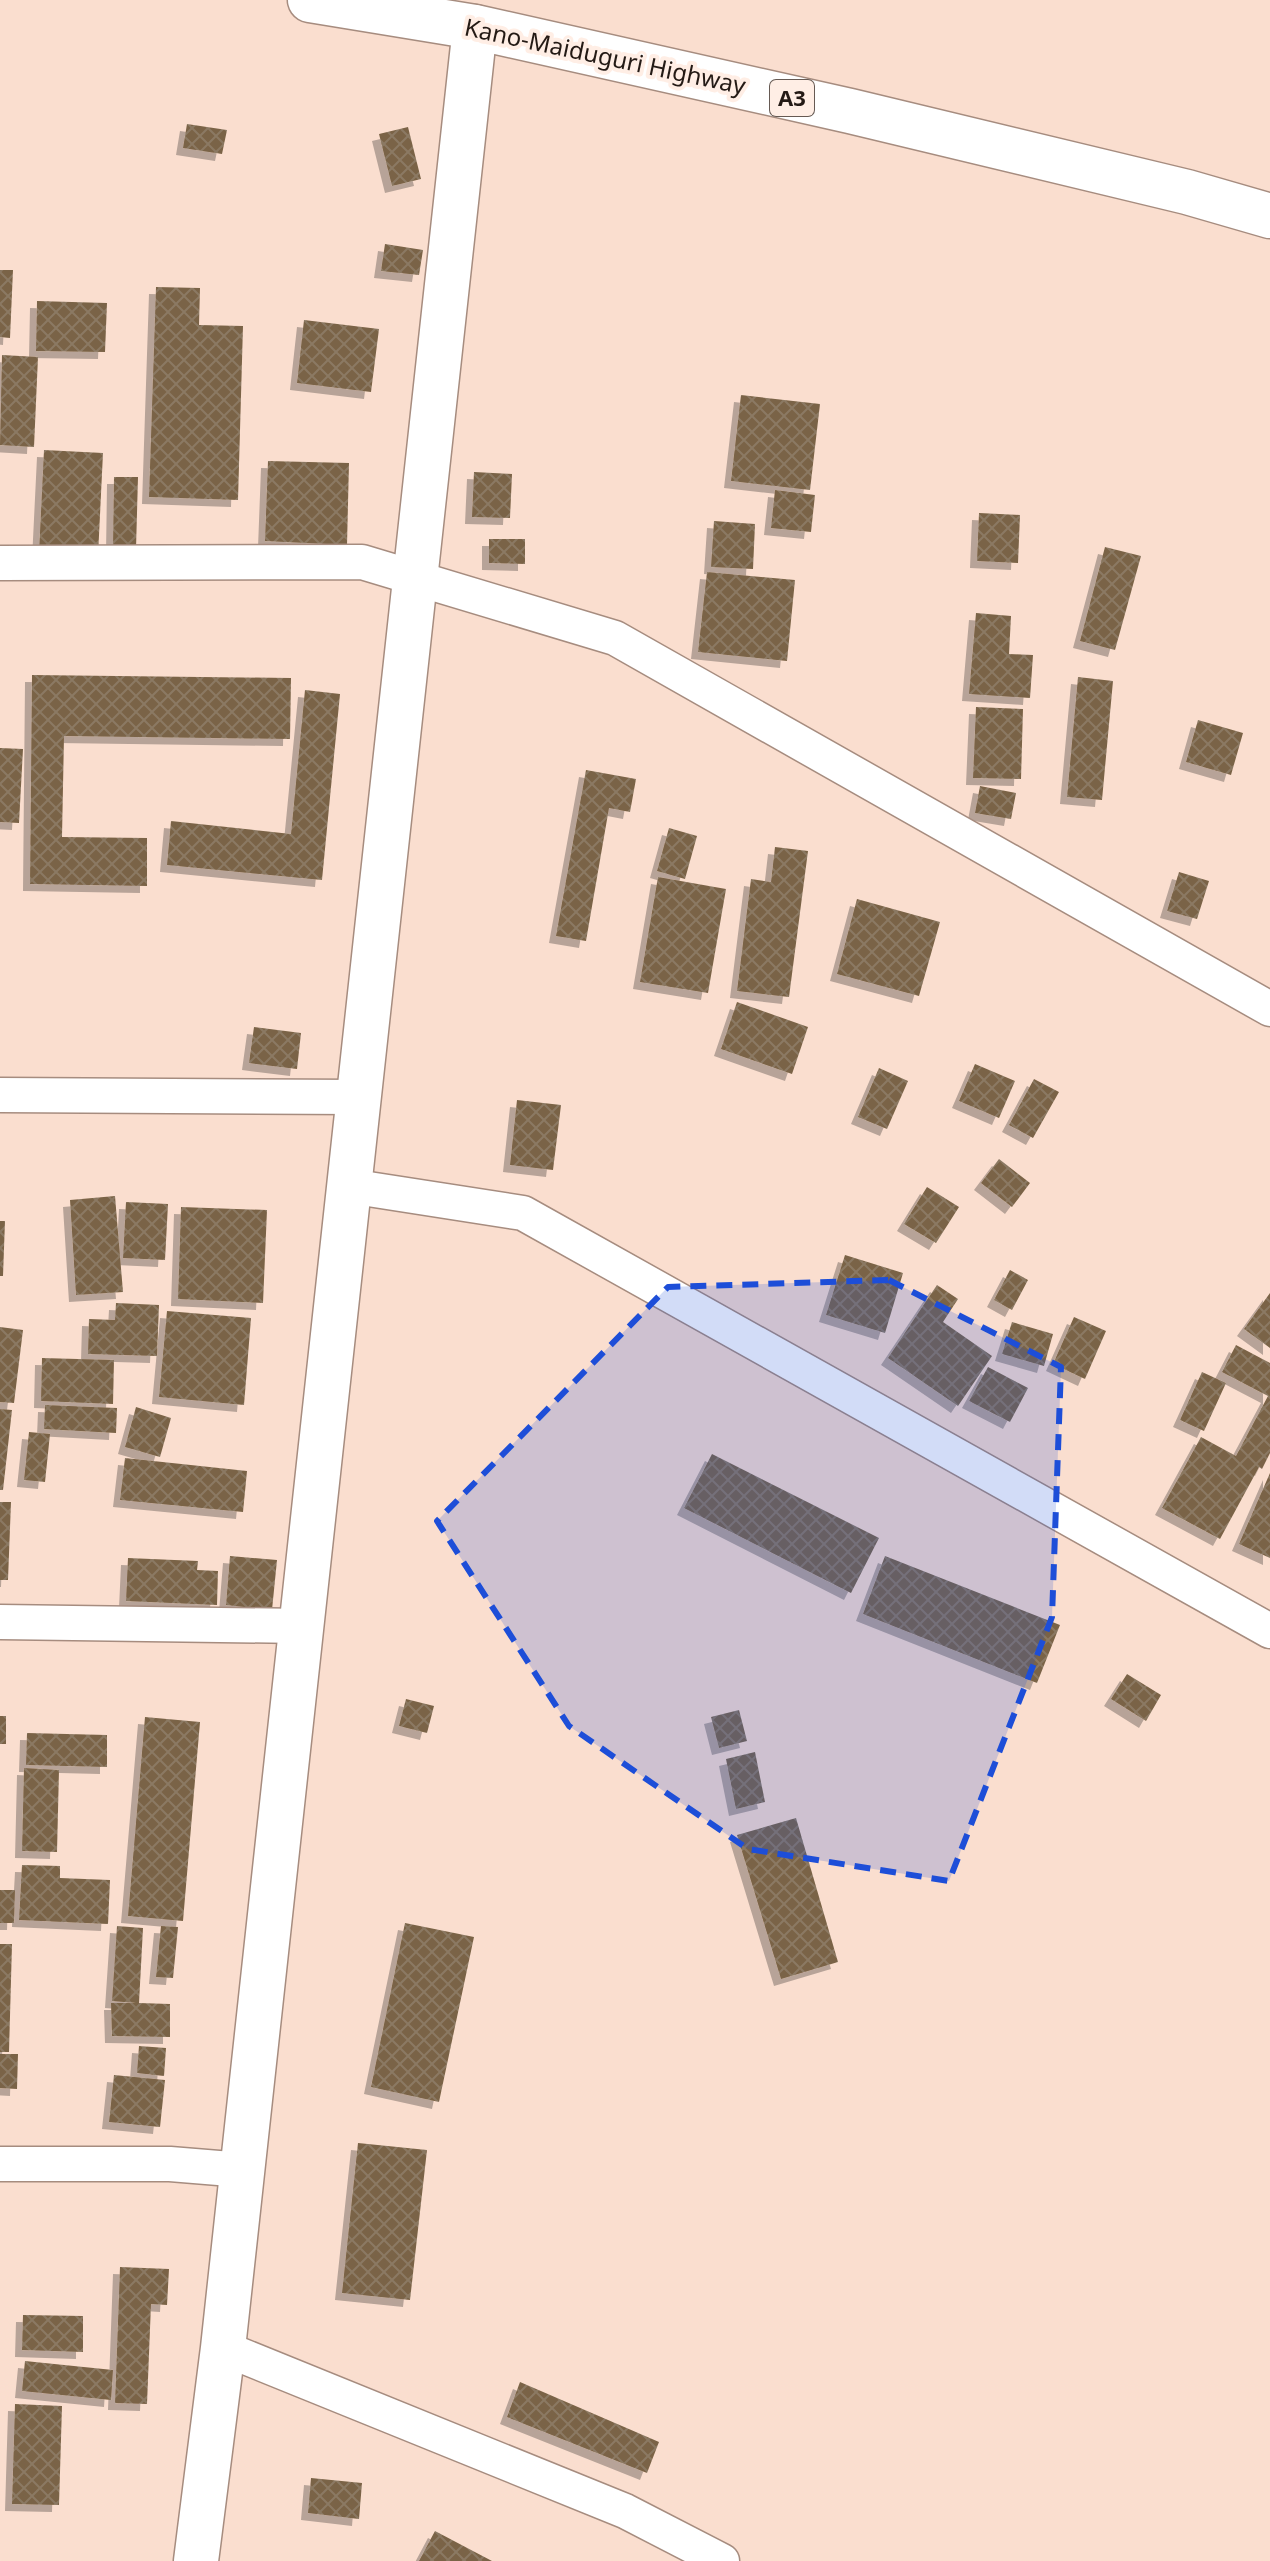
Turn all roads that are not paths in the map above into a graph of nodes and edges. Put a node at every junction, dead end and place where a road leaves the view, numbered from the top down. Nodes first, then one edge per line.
1 (310, 0) edge
2 (476, 14) edge
3 (1270, 216) edge
4 (0, 563) edge
5 (415, 577) junction
6 (1270, 1009) edge
7 (0, 1095) edge
8 (359, 1097) junction
9 (349, 1186) junction
10 (0, 1622) edge
11 (302, 1626) junction
12 (1270, 1631) edge
13 (0, 2164) edge
14 (243, 2170) junction
15 (223, 2348) junction
16 (196, 2561) edge
17 (722, 2561) edge

1 - 2 main road, Kano-Maiduguri Highway / A3
2 - 3 main road, Kano-Maiduguri Highway / A3
2 - 5 main road
4 - 5 street
5 - 6 street
5 - 8 main road
7 - 8 street
8 - 9 main road
9 - 11 main road
9 - 12 street
10 - 11 street
11 - 14 main road
13 - 14 street
14 - 15 main road
15 - 16 main road
15 - 17 street

